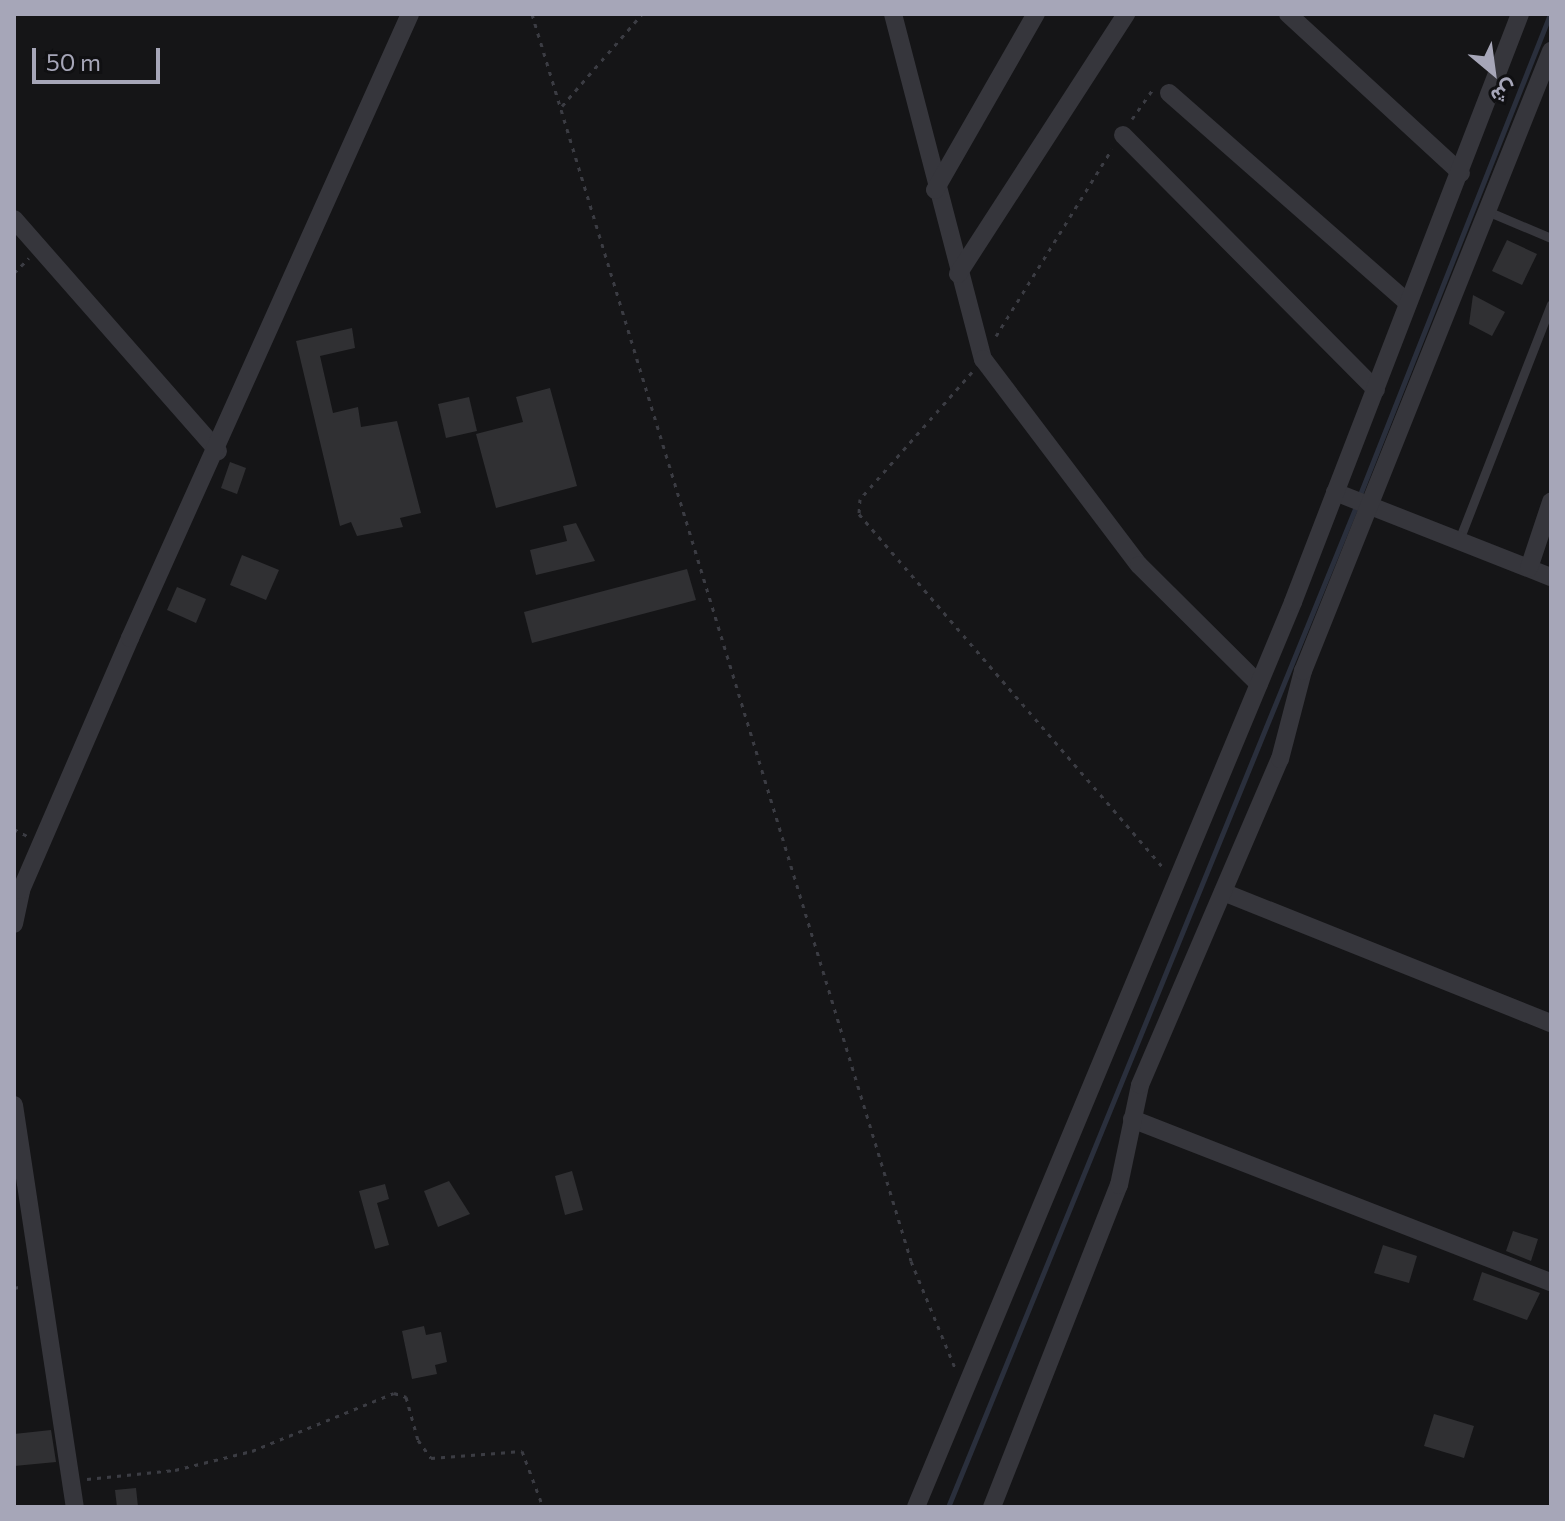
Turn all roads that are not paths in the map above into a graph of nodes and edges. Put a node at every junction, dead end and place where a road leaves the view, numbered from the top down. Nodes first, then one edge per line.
1 (410, 14) edge
2 (893, 14) edge
3 (1036, 14) edge
4 (1126, 14) edge
5 (1288, 14) edge
6 (1520, 14) edge
7 (1551, 51) edge
8 (1169, 93) road end
9 (1123, 135) road end
10 (1461, 173) junction
11 (935, 190) junction
12 (1487, 211) junction
13 (14, 219) edge
14 (1551, 238) edge
15 (958, 274) junction
16 (1408, 303) junction
17 (1551, 304) edge
18 (1376, 390) junction
19 (218, 451) junction
20 (1339, 494) junction
21 (1551, 502) edge
22 (1365, 507) junction
23 (1459, 540) junction
24 (1529, 568) junction
25 (1551, 577) edge
26 (1259, 684) junction
27 (1223, 892) junction
28 (14, 924) edge
29 (1551, 1023) edge
30 (14, 1105) edge
31 (1132, 1119) junction
32 (1551, 1282) edge
33 (75, 1507) edge
34 (916, 1507) edge
35 (992, 1507) edge

1 - 19 street
2 - 11 street
3 - 11 street
4 - 15 street
5 - 10 street
6 - 10 street
7 - 12 street
8 - 16 street
9 - 18 street
10 - 16 street
11 - 15 street
12 - 14 lane
12 - 22 street
13 - 19 street
15 - 26 street
16 - 18 street
17 - 23 lane
18 - 20 street
19 - 28 street
20 - 22 street
20 - 26 street
21 - 24 street
22 - 23 street
22 - 27 street
23 - 24 street
24 - 25 street
26 - 34 street
27 - 29 street
27 - 31 street
30 - 33 street
31 - 32 street
31 - 35 street

